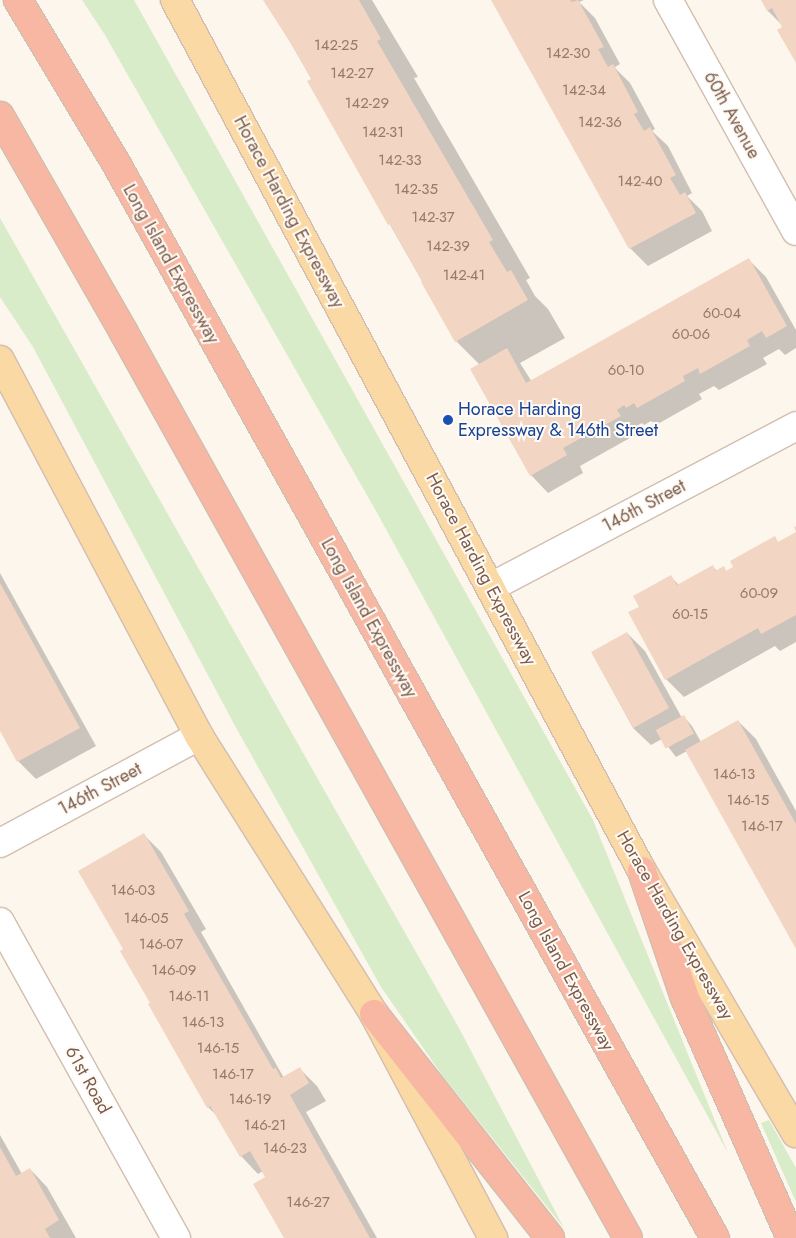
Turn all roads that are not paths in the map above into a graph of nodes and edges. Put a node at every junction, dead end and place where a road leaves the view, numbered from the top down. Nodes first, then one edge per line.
1 (18, 0) edge
2 (175, 0) edge
3 (668, 0) edge
4 (0, 116) edge
5 (796, 230) edge
6 (0, 360) edge
7 (796, 426) edge
8 (491, 587) junction
9 (199, 736) junction
10 (0, 843) edge
11 (642, 871) junction
12 (0, 922) edge
13 (374, 1014) junction
14 (796, 1133) edge
15 (176, 1238) edge
16 (493, 1238) edge
17 (550, 1238) edge
18 (628, 1238) edge
19 (715, 1238) edge
20 (791, 1238) edge

1 - 19 highway, Long Island Expressway
2 - 8 main road, Horace Harding Expressway
3 - 5 street, 60th Avenue
4 - 18 highway
6 - 9 main road
7 - 8 street, 146th Street
8 - 11 main road, Horace Harding Expressway
9 - 10 street, 146th Street
9 - 13 main road
11 - 14 main road, Horace Harding Expressway
11 - 20 highway
12 - 15 street, 61st Road
13 - 16 main road
13 - 17 highway

